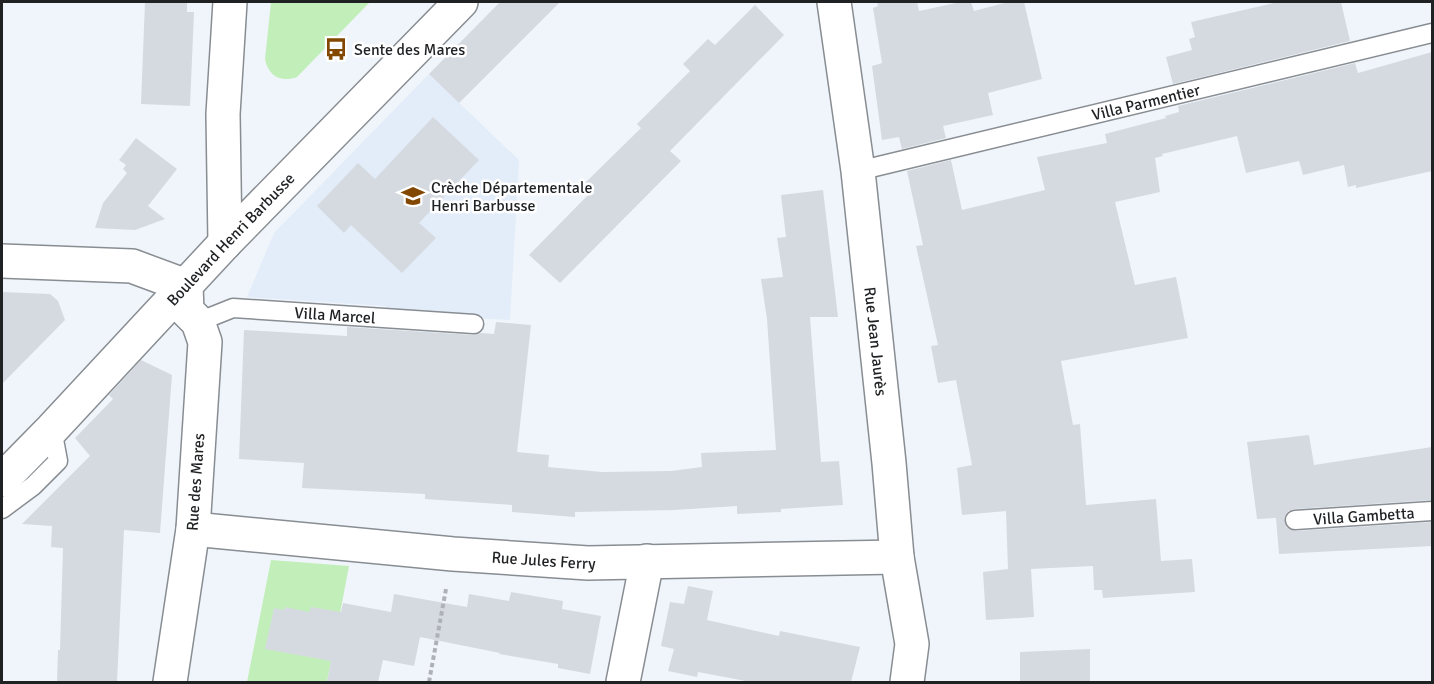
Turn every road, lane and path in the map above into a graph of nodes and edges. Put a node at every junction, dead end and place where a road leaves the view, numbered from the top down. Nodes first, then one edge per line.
1 (230, 2) edge
2 (461, 2) edge
3 (834, 2) edge
4 (1432, 33) edge
5 (858, 171) junction
6 (225, 243) junction
7 (2, 261) edge
8 (186, 286) junction
9 (198, 322) junction
10 (474, 324) dead end
11 (52, 429) junction
12 (2, 480) edge
13 (2, 509) edge
14 (1432, 511) edge
15 (1295, 520) dead end
16 (193, 529) junction
17 (453, 554) junction
18 (897, 557) junction
19 (647, 561) junction
20 (170, 682) edge
21 (429, 682) edge
22 (623, 682) edge
23 (907, 682) edge

1 - 6 street
2 - 6 street, Boulevard Henri Barbusse
3 - 5 street, Rue Jean Jaurès
4 - 5 lane, Villa Parmentier
5 - 18 street, Rue Jean Jaurès
6 - 8 street, Boulevard Henri Barbusse
7 - 8 street
8 - 9 street, Rue des Mares
8 - 11 street, Boulevard Henri Barbusse
9 - 10 lane, Villa Marcel
9 - 16 street, Rue des Mares
11 - 12 street, Boulevard Henri Barbusse
11 - 13 lane
14 - 15 lane, Villa Gambetta
16 - 17 street, Rue Jules Ferry
16 - 20 street, Rue des Mares
17 - 19 street, Rue Jules Ferry
17 - 21 path
18 - 19 street, Rue Jules Ferry
18 - 23 street, Rue Jean Jaurès
19 - 22 street

